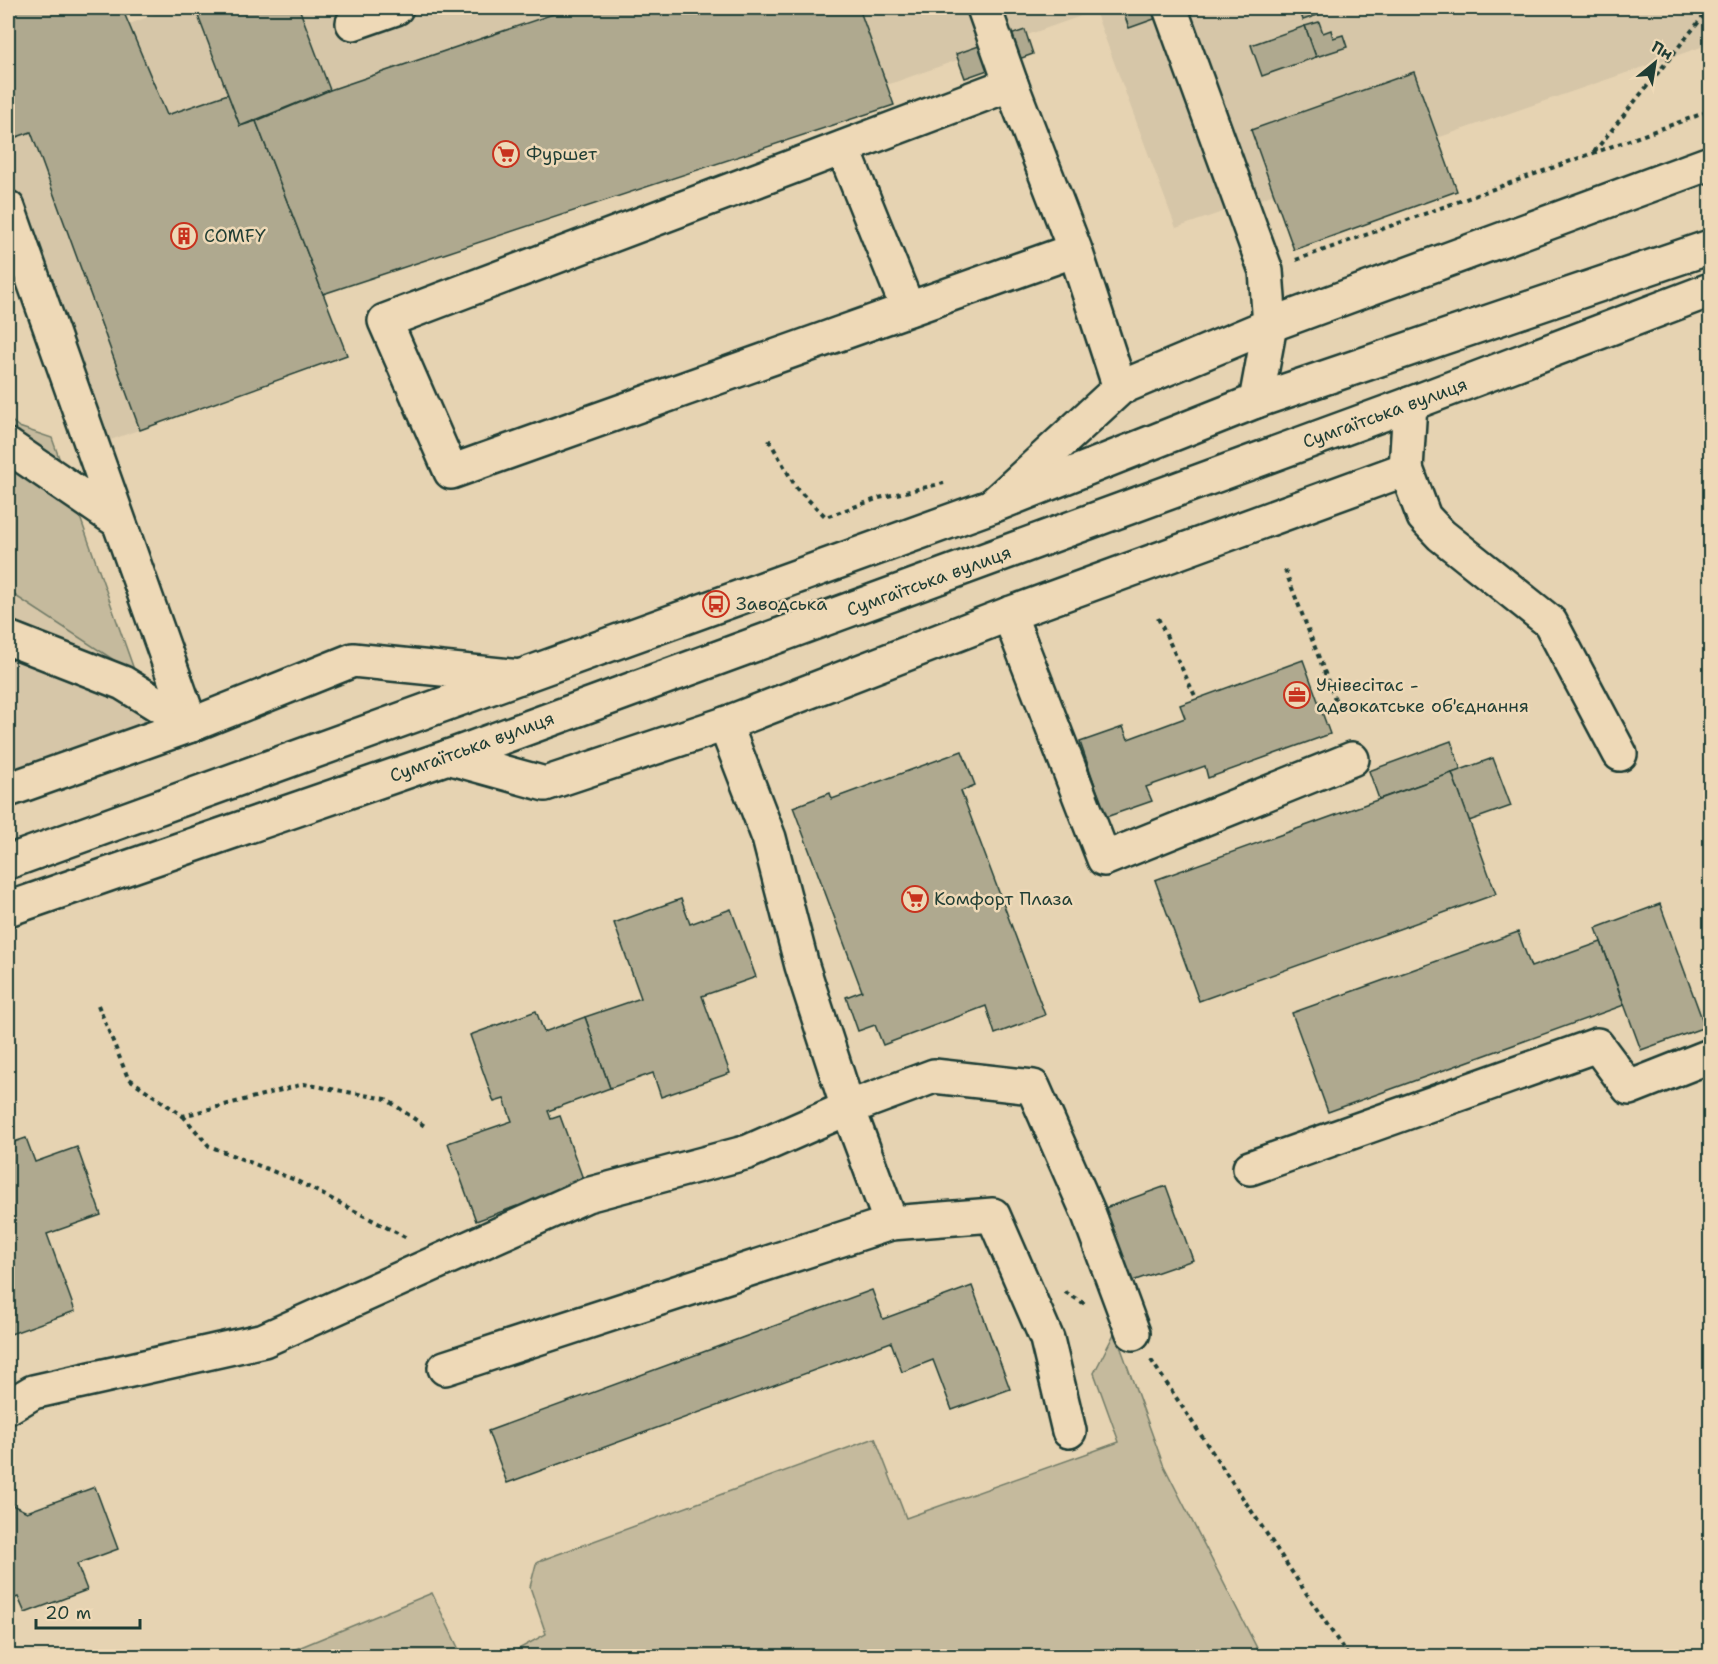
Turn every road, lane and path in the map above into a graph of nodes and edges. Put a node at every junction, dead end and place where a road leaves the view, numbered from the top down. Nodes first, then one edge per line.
1 (396, 8) edge
2 (984, 8) edge
3 (1170, 8) edge
4 (1710, 8) edge
5 (353, 23) dead end
6 (1011, 84) junction
7 (1710, 111) edge
8 (843, 148) junction
9 (1592, 154) junction
10 (1710, 163) edge
11 (8, 208) edge
12 (1710, 247) edge
13 (1075, 250) junction
14 (1266, 271) junction
15 (1710, 290) edge
16 (1585, 291) junction
17 (908, 309) junction
18 (1270, 325) junction
19 (1601, 333) junction
20 (1120, 388) junction
21 (1256, 401) junction
22 (1410, 404) junction
23 (769, 440) dead end
24 (8, 446) edge
25 (1406, 469) junction
26 (944, 483) dead end
27 (992, 506) junction
28 (118, 521) junction
29 (1285, 570) dead end
30 (1009, 614) junction
31 (1158, 618) dead end
32 (8, 638) edge
33 (520, 677) junction
34 (1196, 699) dead end
35 (1340, 712) dead end
36 (724, 724) junction
37 (191, 725) junction
38 (1620, 754) dead end
39 (448, 757) junction
40 (1352, 759) dead end
41 (8, 790) edge
42 (8, 862) edge
43 (8, 909) edge
44 (98, 1005) dead end
45 (1710, 1056) edge
46 (848, 1108) junction
47 (183, 1116) junction
48 (426, 1127) dead end
49 (1251, 1168) dead end
50 (891, 1223) junction
51 (447, 1258) junction
52 (1064, 1292) dead end
53 (1133, 1333) junction
54 (445, 1368) dead end
55 (8, 1407) edge
56 (1069, 1431) dead end
57 (1348, 1656) edge

1 - 5 main road
2 - 6 main road
3 - 14 main road
4 - 9 path
6 - 8 main road
6 - 13 main road
7 - 9 path
8 - 17 main road
8 - 17 main road
9 - 14 path
10 - 18 main road
11 - 28 main road
12 - 16 main road
13 - 17 main road
13 - 20 main road
14 - 18 main road
15 - 19 main road, Сумгаїтська вулиця
16 - 19 main road
16 - 21 main road
18 - 20 main road
18 - 21 main road
19 - 22 main road, Сумгаїтська вулиця
20 - 27 main road
21 - 27 main road
22 - 25 main road
22 - 39 main road, Сумгаїтська вулиця
23 - 26 path
24 - 28 main road
25 - 30 main road
25 - 38 main road
27 - 33 main road
28 - 37 main road
29 - 35 path
30 - 36 main road
30 - 40 main road
31 - 34 path
32 - 37 main road
33 - 37 main road
33 - 42 main road
36 - 39 main road
36 - 46 main road
37 - 41 main road
39 - 43 main road, Сумгаїтська вулиця
44 - 47 path
45 - 49 main road
46 - 50 main road
46 - 51 main road
46 - 53 main road
47 - 48 path
47 - 51 path
50 - 54 main road
50 - 56 main road
51 - 55 main road
52 - 53 path
53 - 57 path

